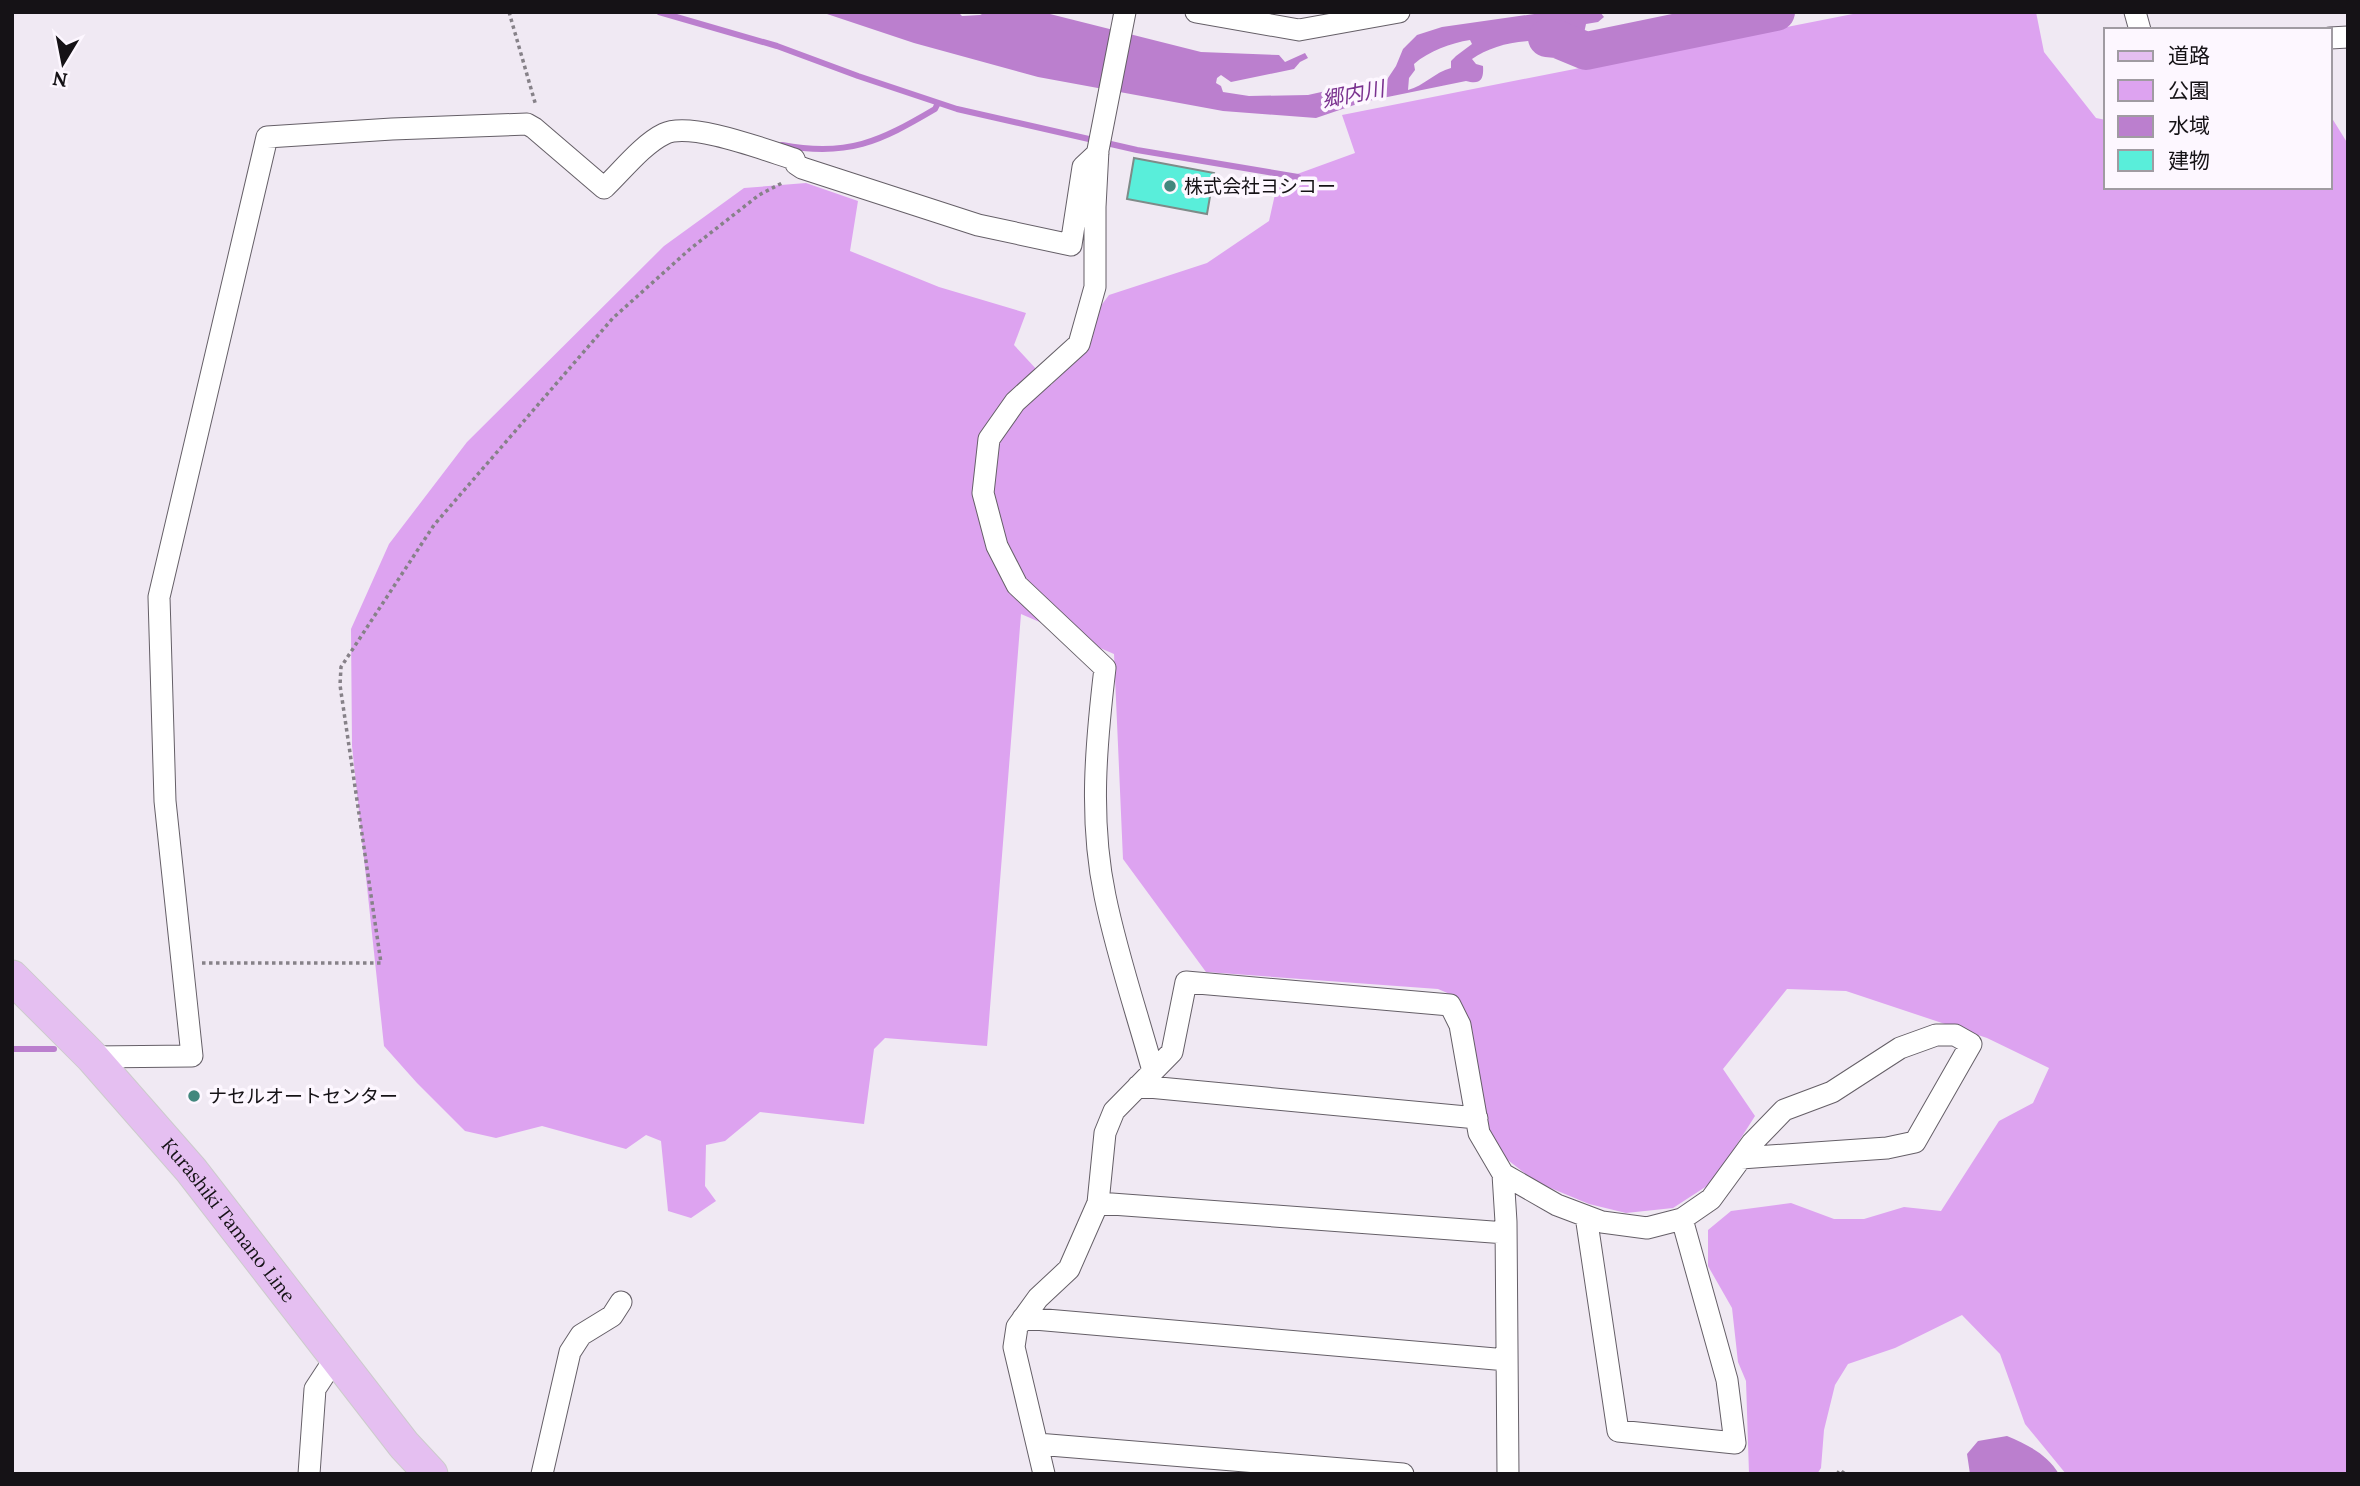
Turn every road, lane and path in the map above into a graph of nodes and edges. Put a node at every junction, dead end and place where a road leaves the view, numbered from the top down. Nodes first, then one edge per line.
1 (509, 12) edge
2 (1125, 12) edge
3 (1196, 12) edge
4 (1399, 12) edge
5 (1281, 20) edge
6 (534, 128) junction
7 (1100, 138) junction
8 (802, 168) junction
9 (191, 963) dead end
10 (12, 977) edge
11 (92, 1057) junction
12 (1153, 1071) junction
13 (1138, 1086) junction
14 (1477, 1118) junction
15 (1741, 1158) junction
16 (1503, 1174) junction
17 (1098, 1203) junction
18 (1586, 1216) junction
19 (1682, 1219) junction
20 (1506, 1233) junction
21 (621, 1302) dead end
22 (1023, 1318) junction
23 (336, 1357) junction
24 (1507, 1360) junction
25 (1037, 1444) junction
26 (309, 1474) edge
27 (431, 1474) edge
28 (542, 1474) edge
29 (1044, 1474) edge
30 (1403, 1474) edge
31 (1508, 1474) edge
32 (1837, 1474) edge
33 (1845, 1474) edge

1 - 6 path
2 - 7 street
3 - 5 street
4 - 5 street
6 - 8 street
6 - 11 street
7 - 8 street
7 - 12 street
8 - 9 path
10 - 11 main road, Kurashiki Tamano Line
11 - 23 main road, Kurashiki Tamano Line
12 - 13 street
12 - 14 street
13 - 14 street
13 - 17 street
14 - 16 street
15 - 15 street
15 - 19 street
16 - 18 street
16 - 20 street
17 - 20 street
17 - 22 street
18 - 19 street
18 - 19 street
20 - 24 street
21 - 28 street
22 - 24 street
22 - 25 street
23 - 26 street
23 - 27 main road, Kurashiki Tamano Line
24 - 31 street
25 - 29 street
25 - 30 street
32 - 33 path

